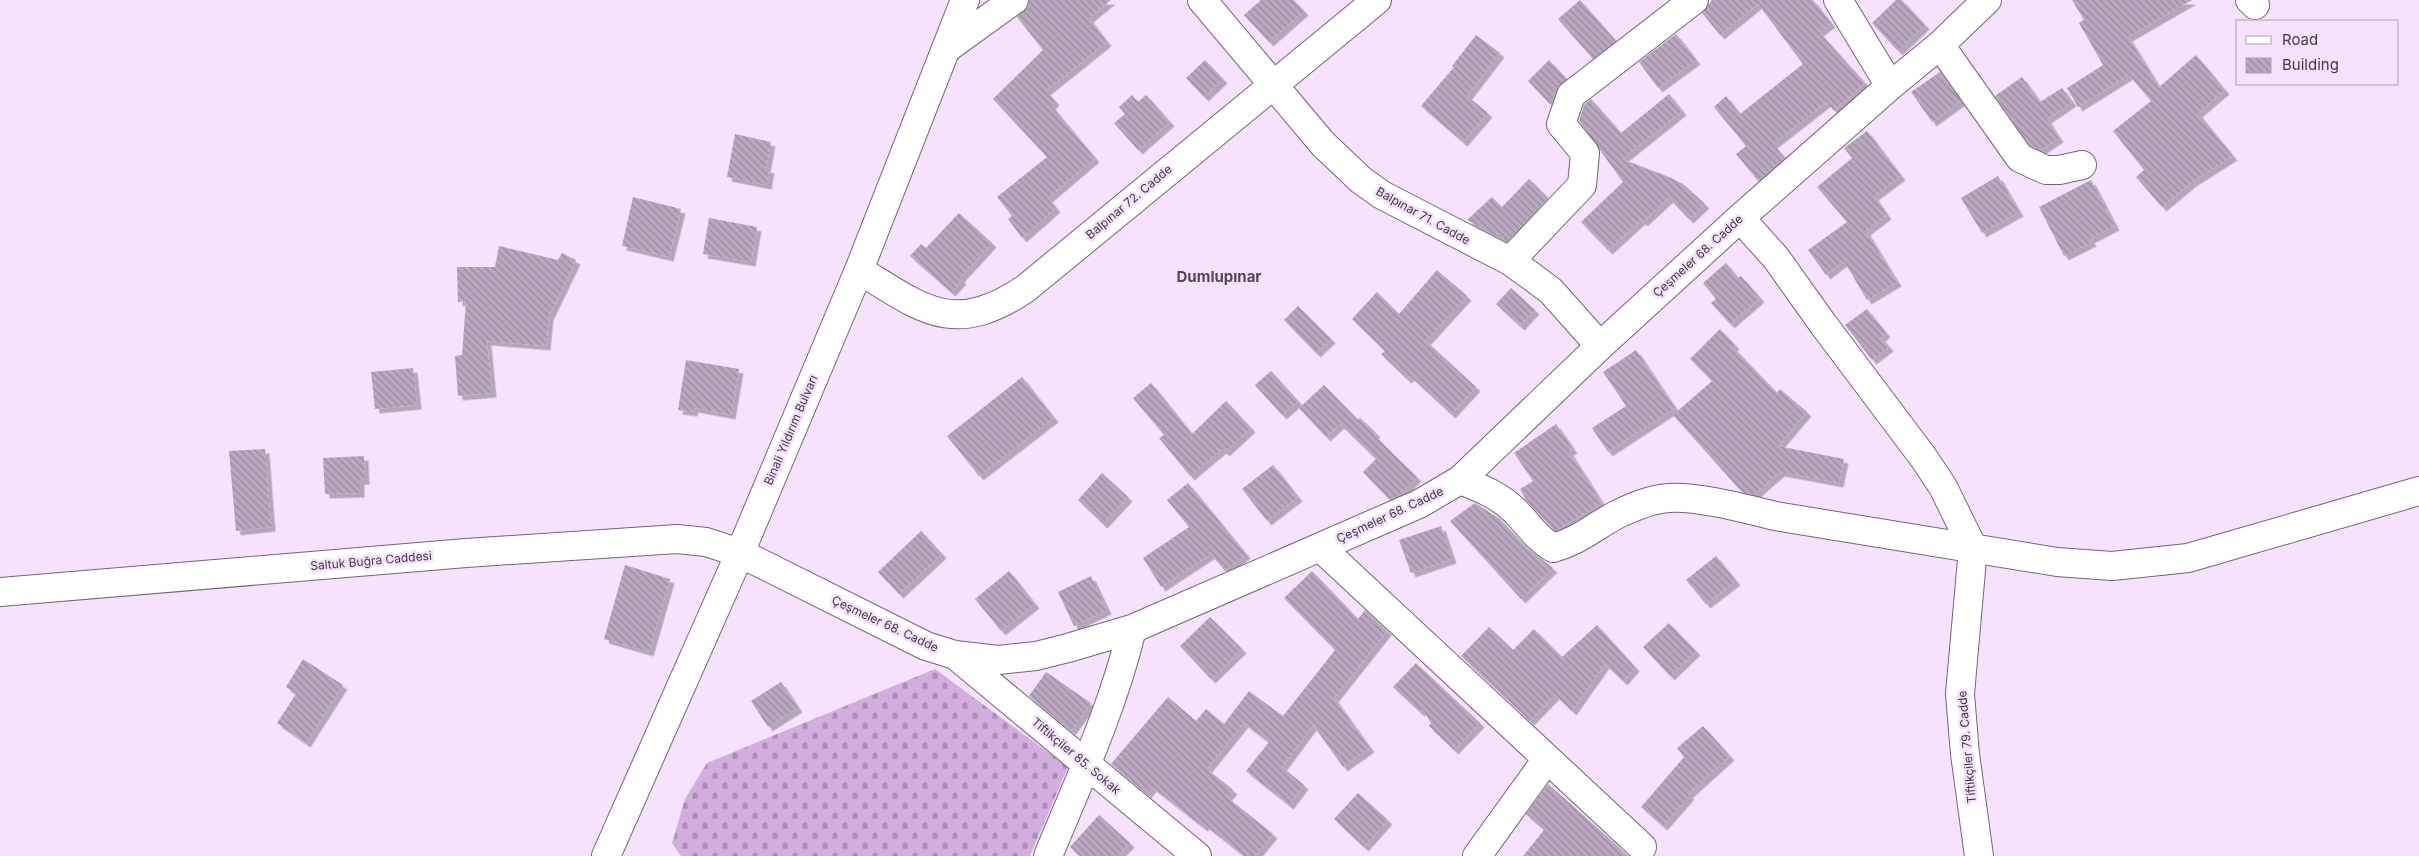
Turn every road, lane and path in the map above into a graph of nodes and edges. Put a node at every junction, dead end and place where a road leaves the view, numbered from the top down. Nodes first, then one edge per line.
1 (965, 0) edge
2 (1014, 0) edge
3 (1202, 0) edge
4 (1377, 0) edge
5 (1694, 0) edge
6 (1838, 0) edge
7 (1987, 0) edge
8 (1940, 45) junction
9 (946, 49) junction
10 (1272, 85) junction
11 (1890, 86) junction
12 (2082, 165) dead end
13 (1740, 218) junction
14 (1510, 261) junction
15 (859, 270) junction
16 (1600, 346) junction
17 (1460, 480) junction
18 (2419, 491) edge
19 (1320, 547) junction
20 (1973, 548) junction
21 (740, 552) junction
22 (0, 592) edge
23 (1132, 629) junction
24 (955, 655) junction
25 (1547, 759) junction
26 (1086, 764) junction
27 (1642, 847) dead end
28 (606, 856) edge
29 (1048, 856) edge
30 (1197, 856) edge
31 (1476, 856) edge
32 (1979, 856) edge

1 - 9 street, Binali Yıldırım Bulvarı
2 - 9 street
3 - 10 street, Balpınar 71. Cadde
4 - 10 street, Balpınar 72. Cadde
5 - 14 street
6 - 11 street
7 - 8 street, Çeşmeler 68. Cadde
8 - 11 street, Çeşmeler 68. Cadde
8 - 12 street
9 - 15 street, Binali Yıldırım Bulvarı
10 - 14 street, Balpınar 71. Cadde
10 - 15 street, Balpınar 72. Cadde
11 - 13 street, Çeşmeler 68. Cadde
13 - 16 street, Çeşmeler 68. Cadde
13 - 20 street
14 - 16 street, Balpınar 71. Cadde
15 - 21 street, Binali Yıldırım Bulvarı
16 - 17 street, Çeşmeler 68. Cadde
17 - 19 street, Çeşmeler 68. Cadde
17 - 20 street
18 - 20 street
19 - 23 street, Çeşmeler 68. Cadde
19 - 25 street
20 - 32 street, Tiftikçiler 79. Cadde
21 - 22 street, Saltuk Buğra Caddesi
21 - 24 street, Çeşmeler 68. Cadde
21 - 28 street, Binali Yıldırım Bulvarı
23 - 24 street, Çeşmeler 68. Cadde
23 - 26 street
24 - 26 street, Tiftikçiler 85. Sokak
25 - 27 street
25 - 31 street
26 - 29 street
26 - 30 street, Tiftikçiler 85. Sokak

